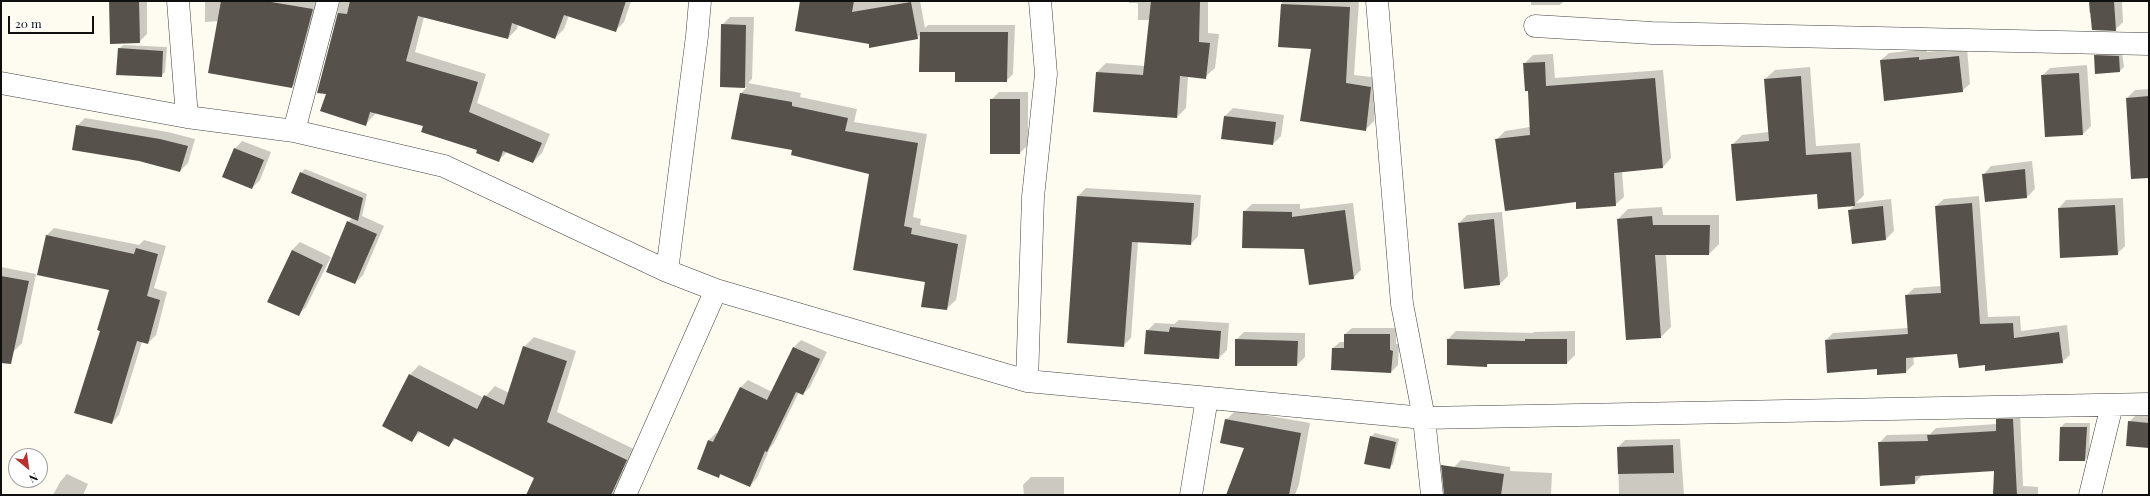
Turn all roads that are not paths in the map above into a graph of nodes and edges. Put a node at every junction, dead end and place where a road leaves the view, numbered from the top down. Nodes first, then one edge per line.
1 (178, 1) edge
2 (328, 1) edge
3 (700, 1) edge
4 (1040, 1) edge
5 (1377, 1) edge
6 (1535, 26) dead end
7 (2149, 44) edge
8 (1, 83) edge
9 (187, 117) junction
10 (294, 131) junction
11 (667, 271) junction
12 (716, 290) junction
13 (1027, 381) junction
14 (1207, 398) junction
15 (2149, 404) edge
16 (2112, 405) junction
17 (1424, 418) junction
18 (625, 495) edge
19 (1191, 495) edge
20 (1432, 495) edge
21 (2090, 495) edge

1 - 9 street
2 - 10 street
3 - 11 street
4 - 13 street
5 - 17 street
6 - 7 street
8 - 9 street
9 - 10 street
10 - 11 street
11 - 12 street
12 - 13 street
12 - 18 street
13 - 14 street
14 - 17 street
14 - 19 street
15 - 16 street
16 - 17 street
16 - 21 street
17 - 20 street

